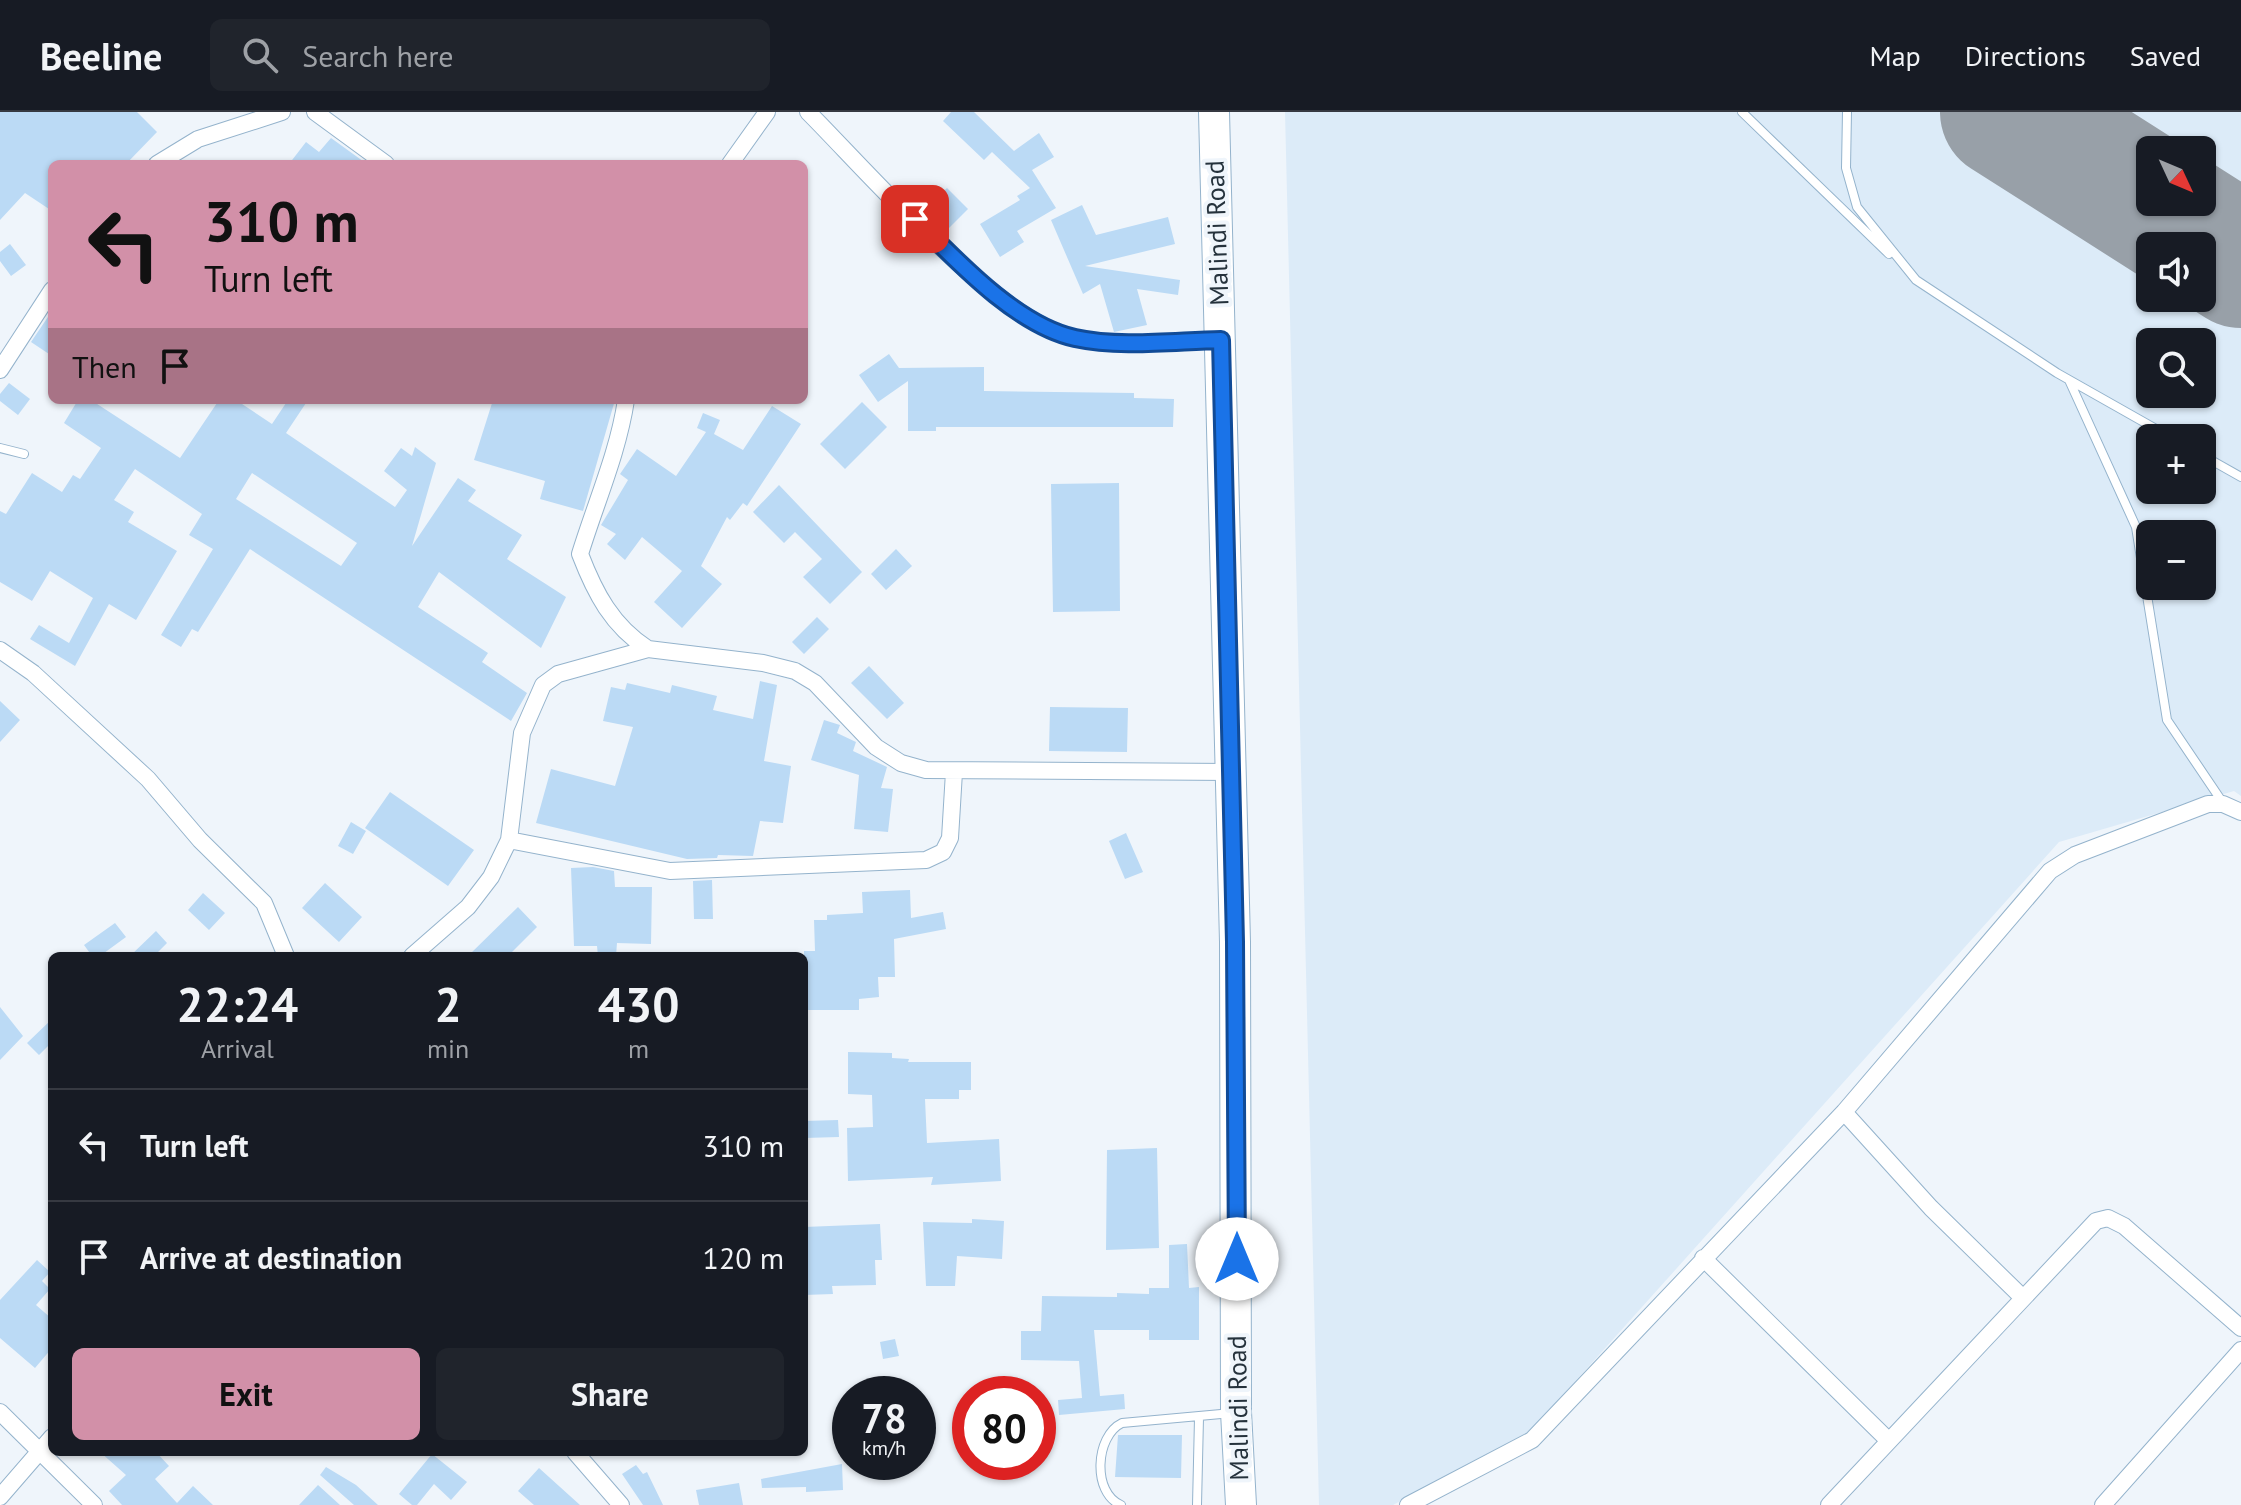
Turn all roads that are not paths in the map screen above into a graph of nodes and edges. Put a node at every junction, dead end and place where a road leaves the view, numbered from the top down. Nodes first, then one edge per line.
1 (282, 112) edge
2 (315, 112) edge
3 (767, 112) edge
4 (808, 112) edge
5 (1214, 112) edge
6 (1742, 112) edge
7 (1847, 112) edge
8 (164, 160) edge
9 (381, 160) edge
10 (733, 160) edge
11 (1916, 280) junction
12 (48, 296) edge
13 (1221, 340) junction
14 (0, 370) edge
15 (2069, 380) junction
16 (625, 404) edge
17 (2147, 424) edge
18 (0, 448) edge
19 (24, 454) dead end
20 (2216, 463) edge
21 (2241, 477) edge
22 (648, 649) junction
23 (0, 650) edge
24 (954, 772) junction
25 (1231, 772) junction
26 (2223, 804) junction
27 (2241, 812) edge
28 (509, 840) junction
29 (284, 952) edge
30 (417, 952) edge
31 (1844, 1112) junction
32 (1703, 1258) junction
33 (2022, 1297) junction
34 (2241, 1328) edge
35 (2241, 1350) edge
36 (0, 1412) edge
37 (1236, 1412) junction
38 (1199, 1418) junction
39 (48, 1441) edge
40 (1889, 1441) junction
41 (39, 1451) junction
42 (578, 1456) edge
43 (0, 1497) edge
44 (94, 1505) edge
45 (621, 1505) edge
46 (1121, 1505) edge
47 (1197, 1505) edge
48 (1241, 1505) edge
49 (1408, 1505) edge
50 (1829, 1505) edge
51 (2103, 1505) edge

1 - 8 street
2 - 9 street
3 - 10 street
4 - 13 street
5 - 13 highway, Malindi Road
6 - 11 lane
7 - 11 lane
11 - 15 lane
12 - 14 street
13 - 25 highway, Malindi Road
15 - 17 lane
15 - 26 lane
16 - 22 street
18 - 19 lane
20 - 21 lane
22 - 24 street
22 - 28 street
23 - 29 street
24 - 25 street
24 - 28 street
25 - 37 highway, Malindi Road
26 - 27 street
26 - 31 street
28 - 30 street
31 - 32 street
31 - 33 street
32 - 40 street
32 - 49 street
33 - 34 street
33 - 40 street
35 - 51 street
36 - 41 street
37 - 38 lane
37 - 48 highway, Malindi Road
38 - 46 lane
38 - 47 lane
39 - 41 street
40 - 50 street
41 - 43 street
41 - 44 street
42 - 45 street

